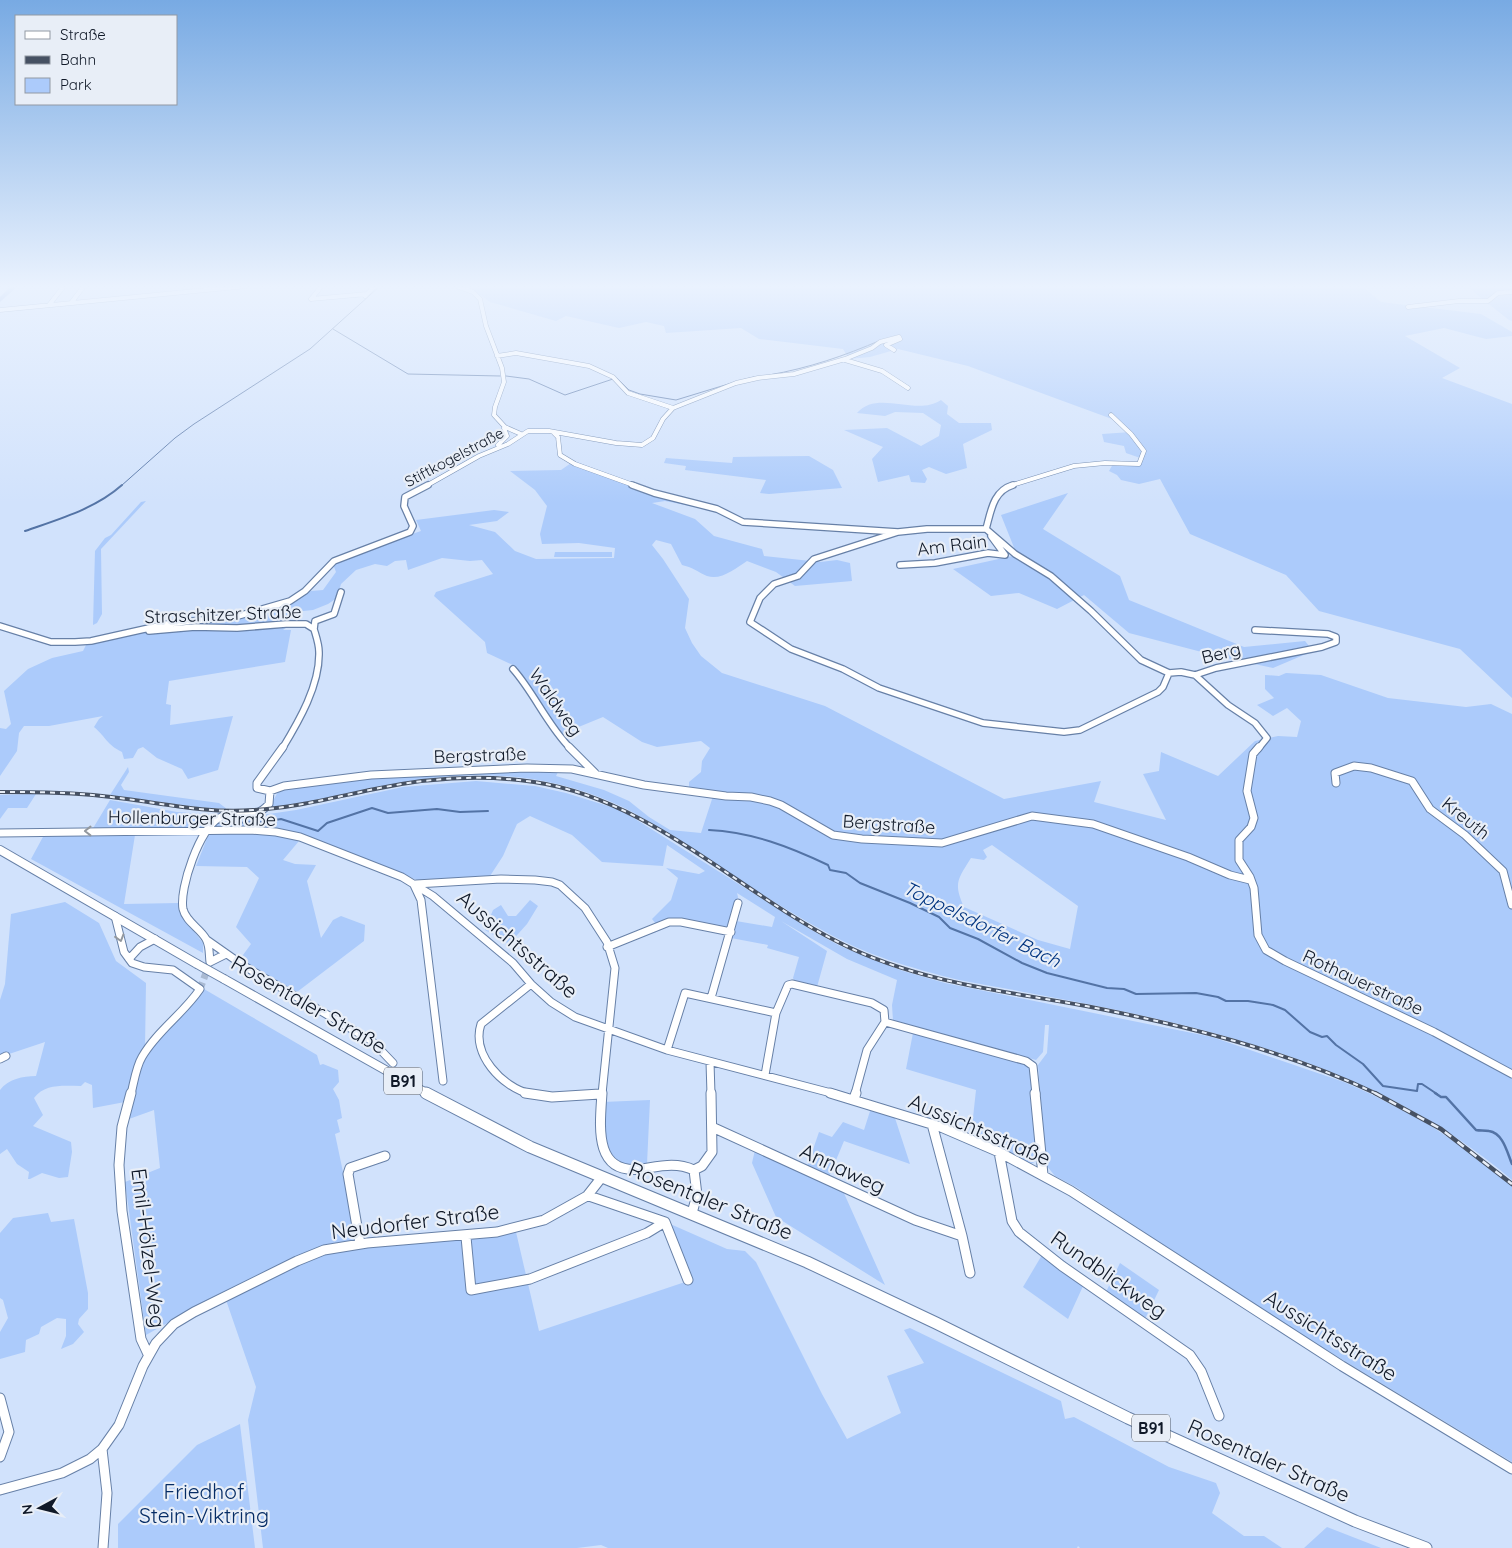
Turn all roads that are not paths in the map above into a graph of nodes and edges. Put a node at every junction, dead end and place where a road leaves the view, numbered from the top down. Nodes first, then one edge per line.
1 (499, 358) edge
2 (545, 358) edge
3 (846, 358) edge
4 (842, 360) junction
5 (908, 388) dead end
6 (668, 409) junction
7 (1111, 415) dead end
8 (503, 426) junction
9 (552, 432) junction
10 (521, 434) junction
11 (491, 450) junction
12 (986, 529) junction
13 (898, 532) junction
14 (900, 565) dead end
15 (341, 592) dead end
16 (315, 621) junction
17 (306, 624) junction
18 (0, 626) edge
19 (314, 629) junction
20 (1255, 630) dead end
21 (126, 633) junction
22 (514, 669) dead end
23 (1169, 674) junction
24 (1195, 675) junction
25 (595, 773) junction
26 (1336, 783) dead end
27 (270, 791) junction
28 (207, 831) junction
29 (0, 833) edge
30 (0, 850) edge
31 (1250, 880) junction
32 (413, 884) junction
33 (738, 903) dead end
34 (1512, 905) edge
35 (115, 916) junction
36 (731, 932) junction
37 (155, 939) junction
38 (206, 940) junction
39 (607, 947) junction
40 (226, 954) junction
41 (129, 959) junction
42 (531, 984) junction
43 (711, 998) junction
44 (776, 1013) junction
45 (885, 1022) junction
46 (609, 1030) junction
47 (666, 1050) junction
48 (710, 1062) junction
49 (393, 1063) dead end
50 (1512, 1074) edge
51 (765, 1075) junction
52 (443, 1081) dead end
53 (600, 1094) junction
54 (854, 1098) junction
55 (932, 1124) junction
56 (712, 1127) junction
57 (999, 1152) junction
58 (385, 1156) dead end
59 (694, 1170) junction
60 (1043, 1175) junction
61 (602, 1177) junction
62 (589, 1196) junction
63 (692, 1213) junction
64 (665, 1222) junction
65 (962, 1236) junction
66 (466, 1237) junction
67 (360, 1244) junction
68 (970, 1273) dead end
69 (688, 1280) dead end
70 (148, 1354) junction
71 (0, 1398) edge
72 (1219, 1416) dead end
73 (102, 1449) junction
74 (0, 1457) edge
75 (1512, 1468) edge
76 (0, 1490) edge
77 (103, 1548) edge
78 (1426, 1548) edge

1 - 8 street
2 - 6 street
3 - 4 street
4 - 5 street
4 - 6 street
6 - 9 street, Stiftkogelstraße
7 - 12 street
8 - 10 street
8 - 11 street
9 - 10 street, Stiftkogelstraße
9 - 13 street
10 - 11 street, Stiftkogelstraße
11 - 21 street, Stiftkogelstraße
12 - 13 street
12 - 14 street, Am Rain
12 - 23 street, Berg
13 - 23 street
15 - 16 street
16 - 17 street
16 - 19 street
17 - 19 street, Straschitzer Straße
17 - 21 street, Straschitzer Straße
18 - 21 street, Stiftkogelstraße
19 - 27 street, Straschitzer Straße
20 - 24 street, Berg
22 - 25 street, Waldweg
23 - 24 street, Berg
24 - 31 street
25 - 27 street, Bergstraße
25 - 31 street, Bergstraße
26 - 34 street, Kreuth
27 - 28 street
28 -> 29 street, Hollenburger Straße
28 - 32 street, Hollenburger Straße
28 - 38 street
30 - 35 main road, Rosentaler Straße / B91
31 - 50 street, Rothauerstraße
32 - 39 street
32 - 42 street, Aussichtsstraße
32 - 52 street
33 - 36 street
35 - 37 main road, Rosentaler Straße / B91
35 -> 41 street
36 - 39 street
36 - 43 street
37 - 41 street
37 - 61 main road, Rosentaler Straße / B91, bridge
38 - 40 street
38 - 40 street
39 - 46 street
40 - 49 street
41 - 70 street, Emil-Hölzel-Weg
42 - 46 street, Aussichtsstraße
42 - 53 street
43 - 44 street
43 - 47 street
44 - 45 street
44 - 51 street
45 - 54 street
45 - 60 street
46 - 47 street, Aussichtsstraße
46 - 53 street
47 - 48 street, Aussichtsstraße
48 - 51 street, Aussichtsstraße
48 - 56 street
51 - 54 street, Aussichtsstraße
53 - 59 street
54 - 55 street, Aussichtsstraße
55 - 57 street, Aussichtsstraße
55 - 65 street
56 - 59 street
56 - 65 street, Annaweg
57 - 60 street, Aussichtsstraße
57 - 72 street, Rundblickweg
58 - 67 street
59 - 63 street
60 - 75 street, Aussichtsstraße
61 - 62 street, Neudorfer Straße
61 - 63 main road, Rosentaler Straße / B91
62 - 64 street
62 - 66 street, Neudorfer Straße
63 - 78 main road, Rosentaler Straße / B91
64 - 66 street
64 - 69 street
65 - 68 street
66 - 67 street, Neudorfer Straße
67 - 70 street, Neudorfer Straße
70 - 73 street, Emil-Hölzel-Weg
71 - 74 street
73 - 76 street, Emil-Hölzel-Weg
73 - 77 street

